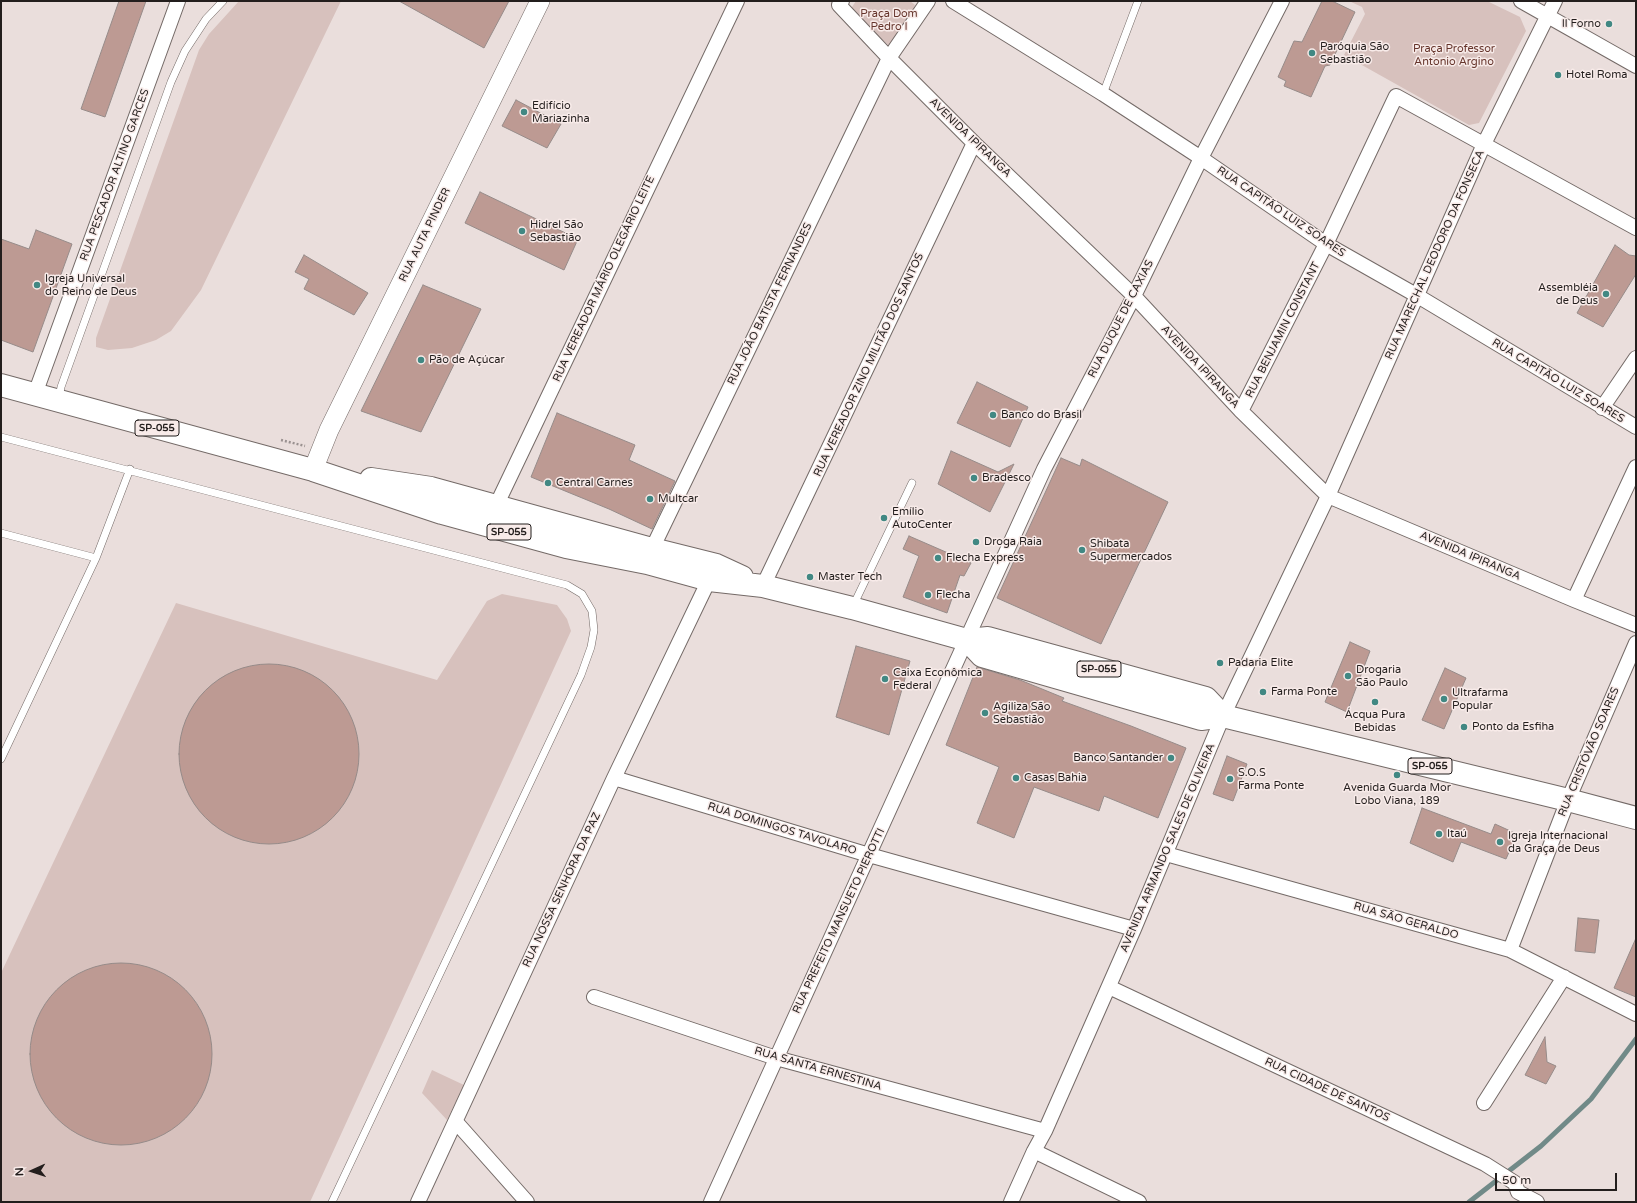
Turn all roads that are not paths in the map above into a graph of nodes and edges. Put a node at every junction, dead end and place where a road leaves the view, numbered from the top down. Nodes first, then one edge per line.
1 (178, 1) edge
2 (223, 1) edge
3 (540, 1) edge
4 (737, 1) edge
5 (842, 1) edge
6 (928, 1) edge
7 (953, 1) edge
8 (1138, 1) edge
9 (1282, 1) edge
10 (1521, 1) edge
11 (1555, 1) edge
12 (1548, 17) junction
13 (889, 58) junction
14 (1636, 66) edge
15 (1103, 94) junction
16 (974, 143) junction
17 (1484, 144) junction
18 (1201, 158) junction
19 (1636, 228) edge
20 (1326, 244) junction
21 (1416, 295) junction
22 (1134, 296) junction
23 (1636, 358) edge
24 (1, 385) edge
25 (35, 394) junction
26 (58, 400) junction
27 (1602, 408) junction
28 (1241, 411) junction
29 (1636, 427) edge
30 (1, 437) edge
31 (1636, 467) edge
32 (130, 469) junction
33 (313, 470) junction
34 (912, 483) dead end
35 (1328, 496) junction
36 (496, 506) junction
37 (442, 514) junction
38 (1, 533) edge
39 (652, 549) junction
40 (96, 558) junction
41 (709, 580) junction
42 (764, 586) junction
43 (1574, 600) junction
44 (852, 608) junction
45 (1636, 625) edge
46 (967, 640) junction
47 (1636, 643) edge
48 (1223, 716) junction
49 (1, 759) edge
50 (614, 778) junction
51 (1568, 800) junction
52 (1636, 818) edge
53 (1166, 854) junction
54 (870, 855) junction
55 (1134, 929) junction
56 (1510, 950) junction
57 (1564, 977) junction
58 (1109, 987) junction
59 (594, 997) dead end
60 (1631, 1012) edge
61 (776, 1058) junction
62 (1484, 1103) dead end
63 (456, 1122) junction
64 (1045, 1131) junction
65 (1034, 1151) junction
66 (332, 1202) edge
67 (418, 1202) edge
68 (527, 1202) edge
69 (711, 1202) edge
70 (1011, 1202) edge
71 (1139, 1202) edge
72 (1537, 1202) edge

1 - 25 street, RUA PESCADOR ALTINO GARCES
2 - 26 lane
3 - 33 main road, RUA AUTA PINDER
4 - 36 street, RUA VEREADOR MÁRIO OLEGÁRIO LEITE
5 - 13 street, AVENIDA IPIRANGA
6 - 13 street, RUA JOÃO BATISTA FERNANDES
7 - 15 street, RUA CAPITÃO LUIZ SOARES
8 - 15 lane
9 - 18 street, RUA DUQUE DE CAXIAS
10 - 12 street
11 - 12 street, RUA MARECHAL DEODORO DA FONSECA
12 - 14 street
12 - 17 street, RUA MARECHAL DEODORO DA FONSECA
13 - 16 street, AVENIDA IPIRANGA
13 - 39 street, RUA JOÃO BATISTA FERNANDES
15 - 18 street, RUA CAPITÃO LUIZ SOARES
16 - 22 street, AVENIDA IPIRANGA
16 - 42 street, RUA VEREADOR ZINO MILITÃO DOS SANTOS
17 - 19 street
17 - 20 street, RUA BENJAMIN CONSTANT
17 - 21 street, RUA MARECHAL DEODORO DA FONSECA
18 - 20 street, RUA CAPITÃO LUIZ SOARES
18 - 22 street, RUA DUQUE DE CAXIAS
20 - 21 street, RUA CAPITÃO LUIZ SOARES
20 - 28 street, RUA BENJAMIN CONSTANT
21 - 27 street, RUA CAPITÃO LUIZ SOARES
21 - 35 street, RUA MARECHAL DEODORO DA FONSECA
22 - 28 street, AVENIDA IPIRANGA
22 - 46 street, RUA DUQUE DE CAXIAS
23 - 27 street
24 - 25 main road, SP-055
25 - 26 main road, SP-055
26 - 33 main road, SP-055
27 - 29 street, RUA CAPITÃO LUIZ SOARES
28 - 35 street, AVENIDA IPIRANGA
30 - 32 lane
31 - 43 street
32 - 40 lane
32 - 66 lane
33 - 36 main road, SP-055
33 - 37 main road, SP-055
34 - 44 lane
35 - 43 street, AVENIDA IPIRANGA
35 - 48 street, AVENIDA ARMANDO SALES DE OLIVEIRA
36 - 37 street
36 - 39 main road, SP-055
37 - 41 main road, SP-055
38 - 40 lane
39 - 42 main road, SP-055
40 - 49 lane
41 - 42 main road, SP-055
41 - 50 street, RUA NOSSA SENHORA DA PAZ
42 - 44 main road, SP-055
43 - 45 street, AVENIDA IPIRANGA
44 - 46 main road, SP-055
46 - 48 main road
46 - 54 street, RUA PREFEITO MANSUETO PIEROTTI
47 - 51 street, RUA CRISTÓVÃO SOARES
48 - 51 main road, SP-055
48 - 53 street, AVENIDA ARMANDO SALES DE OLIVEIRA
50 - 54 street, RUA DOMINGOS TAVOLARO
50 - 63 street, RUA NOSSA SENHORA DA PAZ
51 - 52 main road, SP-055
51 - 56 street, RUA CRISTÓVÃO SOARES
53 - 55 street, AVENIDA ARMANDO SALES DE OLIVEIRA
53 - 56 street, RUA SÃO GERALDO
54 - 55 street, RUA DOMINGOS TAVOLARO
54 - 61 street, RUA PREFEITO MANSUETO PIEROTTI
55 - 58 street, AVENIDA ARMANDO SALES DE OLIVEIRA
56 - 57 street, RUA SÃO GERALDO
57 - 60 street, RUA SÃO GERALDO
57 - 62 street
58 - 64 street, AVENIDA ARMANDO SALES DE OLIVEIRA
58 - 72 street, RUA CIDADE DE SANTOS
59 - 61 street, RUA SANTA ERNESTINA
61 - 64 street, RUA SANTA ERNESTINA
61 - 69 street, RUA PREFEITO MANSUETO PIEROTTI
63 - 67 street, RUA NOSSA SENHORA DA PAZ
63 - 68 street
64 - 65 street, AVENIDA ARMANDO SALES DE OLIVEIRA
65 - 70 street, AVENIDA ARMANDO SALES DE OLIVEIRA
65 - 71 street

